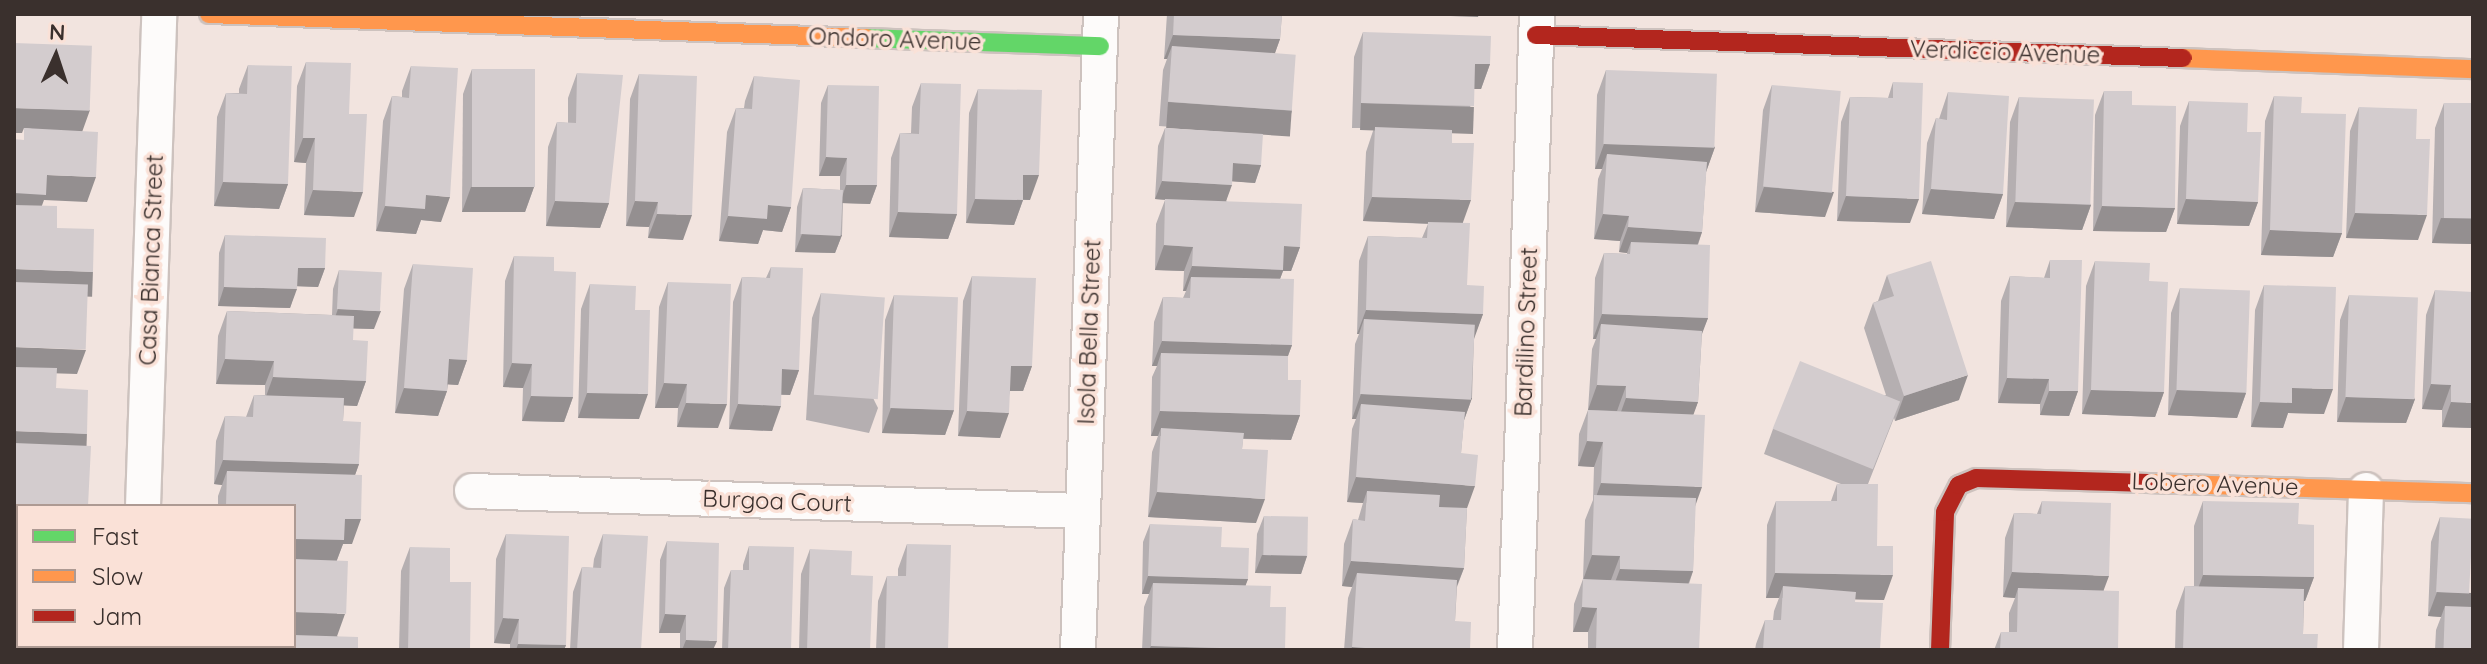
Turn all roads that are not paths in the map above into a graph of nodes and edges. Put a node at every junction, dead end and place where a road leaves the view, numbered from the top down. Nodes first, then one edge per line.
1 (159, 14) edge
2 (209, 14) edge
3 (1536, 25) edge
4 (1101, 30) edge
5 (2473, 69) edge
6 (2366, 490) junction
7 (472, 491) dead end
8 (2473, 493) edge
9 (143, 504) edge
10 (1082, 511) junction
11 (1078, 650) edge
12 (1515, 650) edge
13 (1940, 650) edge
14 (2361, 650) edge

1 - 9 street, Casa Bianca Street
2 - 4 street, Ondoro Avenue
3 - 5 street, Verdiccio Avenue
3 - 12 street, Bardilino Street
4 - 10 street, Isola Bella Street
6 - 8 street, Lobero Avenue
6 - 13 street, Lobero Avenue
6 - 14 street
7 - 10 street, Burgoa Court
10 - 11 street, Isola Bella Street

